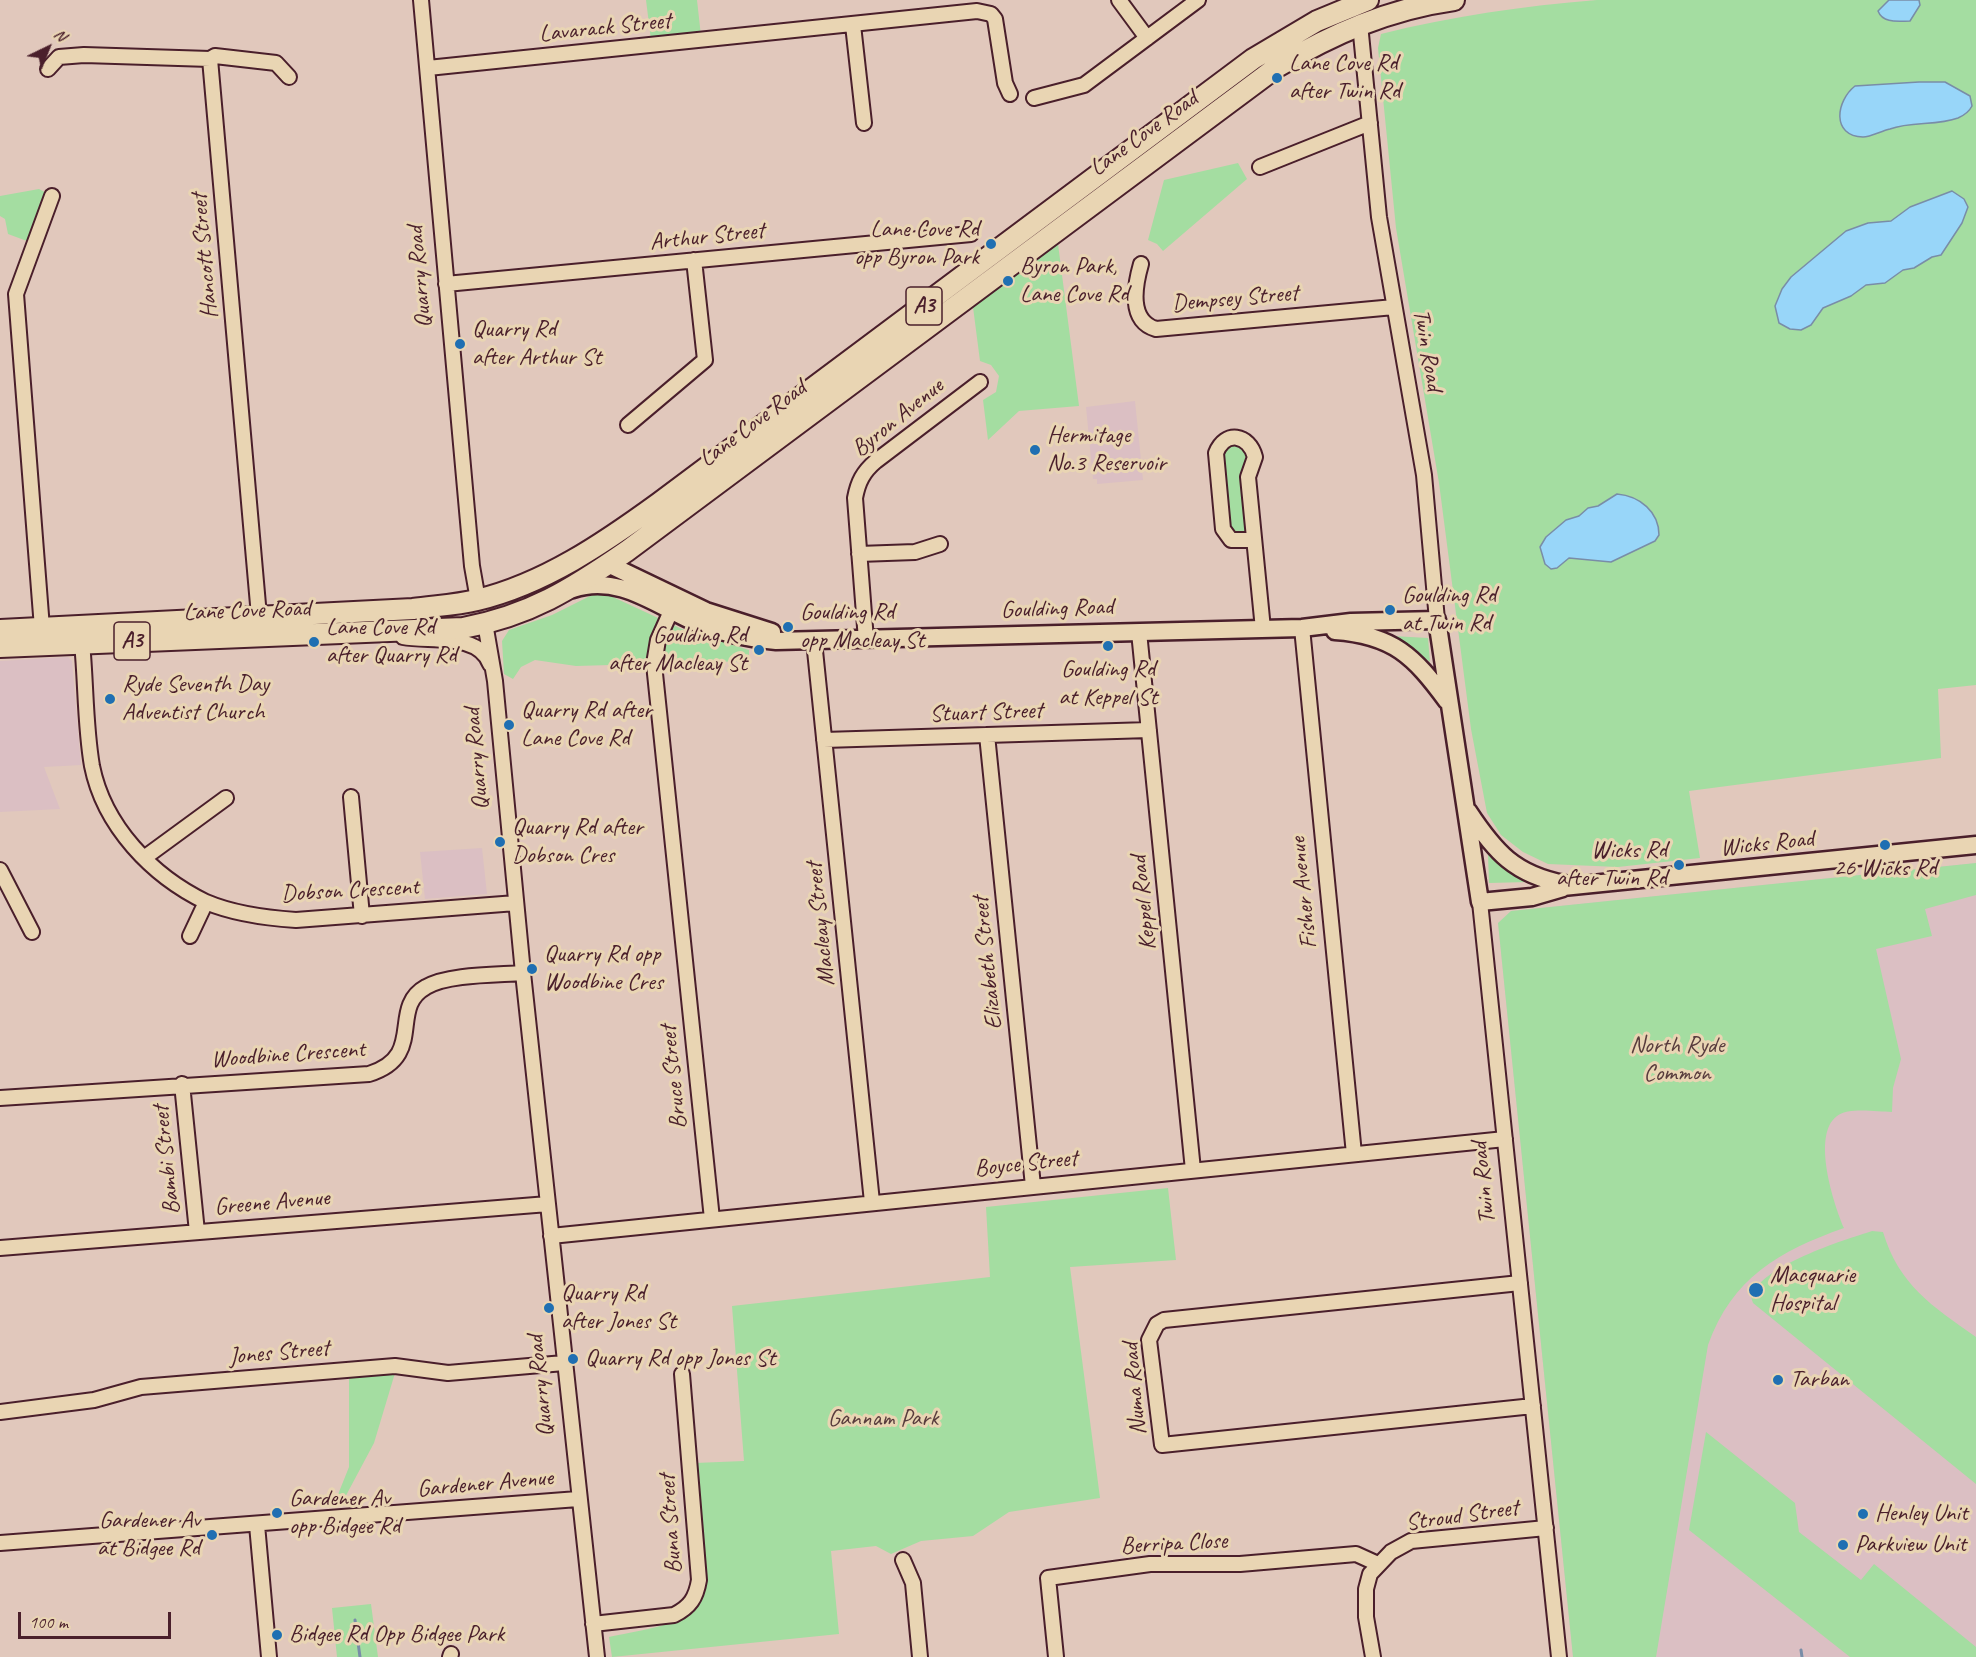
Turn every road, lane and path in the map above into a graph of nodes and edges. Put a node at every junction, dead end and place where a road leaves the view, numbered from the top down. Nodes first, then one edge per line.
1 (422, 0) edge
2 (1119, 0) edge
3 (1198, 0) edge
4 (1454, 0) edge
5 (1361, 1) edge
6 (853, 24) junction
7 (1360, 24) junction
8 (1147, 38) junction
9 (210, 59) junction
10 (428, 68) junction
11 (48, 69) dead end
12 (289, 77) dead end
13 (1010, 94) dead end
14 (1034, 98) dead end
15 (864, 123) dead end
16 (1370, 123) junction
17 (1260, 167) dead end
18 (52, 196) dead end
19 (971, 234) dead end
20 (694, 260) junction
21 (1141, 264) dead end
22 (446, 284) junction
23 (1394, 307) junction
24 (980, 382) dead end
25 (628, 424) dead end
26 (1254, 540) junction
27 (940, 544) dead end
28 (859, 554) junction
29 (608, 564) junction
30 (545, 574) junction
31 (572, 589) junction
32 (478, 600) junction
33 (674, 605) junction
34 (259, 616) junction
35 (485, 623) junction
36 (1438, 624) junction
37 (42, 628) junction
38 (1302, 628) junction
39 (1263, 629) junction
40 (0, 630) edge
41 (377, 632) junction
42 (1139, 632) junction
43 (1352, 632) junction
44 (866, 640) junction
45 (814, 641) junction
46 (82, 643) junction
47 (0, 647) edge
48 (1407, 654) joint
49 (495, 681) junction
50 (1450, 704) junction
51 (1149, 730) junction
52 (987, 735) junction
53 (824, 740) junction
54 (351, 797) dead end
55 (226, 798) dead end
56 (1465, 806) junction
57 (1976, 845) edge
58 (144, 858) junction
59 (0, 870) edge
60 (3, 885) edge
61 (1570, 887) junction
62 (1479, 897) junction
63 (206, 902) junction
64 (516, 903) junction
65 (362, 916) junction
66 (32, 932) dead end
67 (190, 936) dead end
68 (523, 973) junction
69 (182, 1084) junction
70 (0, 1098) edge
71 (1505, 1139) junction
72 (1354, 1154) junction
73 (1193, 1170) junction
74 (1033, 1186) junction
75 (872, 1202) junction
76 (548, 1204) junction
77 (712, 1219) junction
78 (197, 1232) junction
79 (551, 1236) junction
80 (0, 1248) edge
81 (1520, 1283) junction
82 (564, 1363) junction
83 (682, 1374) dead end
84 (1533, 1406) junction
85 (0, 1412) edge
86 (578, 1498) junction
87 (257, 1525) junction
88 (1546, 1528) junction
89 (0, 1543) edge
90 (903, 1560) dead end
91 (1378, 1564) junction
92 (593, 1624) junction
93 (269, 1657) edge
94 (597, 1657) edge
95 (920, 1657) edge
96 (1056, 1657) edge
97 (1373, 1657) edge
98 (1559, 1657) edge

1 - 10 street, Quarry Road
2 - 8 street
3 - 8 street
4 - 7 highway, Lane Cove Road / A3
5 - 7 highway, Twin Road
5 - 30 highway, Lane Cove Road / A3
6 - 10 street, Lavarack Street
6 - 13 street, Lavarack Street
6 - 15 street
7 - 16 street, Twin Road
7 - 29 highway, Lane Cove Road / A3
8 - 14 street
9 - 11 street
9 - 12 street
9 - 34 street, Hancott Street
10 - 22 street, Quarry Road
16 - 17 street
16 - 23 street, Twin Road
18 - 37 street
19 - 20 street, Arthur Street
20 - 22 street, Arthur Street
20 - 25 street
21 - 23 street, Dempsey Street
22 - 32 street, Quarry Road
23 - 36 street, Twin Road
24 - 28 street, Byron Avenue
26 - 26 street
26 - 39 street
27 - 28 street
28 - 44 street, Byron Avenue
29 - 30 highway
29 - 31 highway, Lane Cove Road / A3
29 - 33 main road, Goulding Road
30 - 32 highway, Lane Cove Road / A3
31 - 33 main road, Goulding Road
31 - 35 highway, Lane Cove Road / A3
32 - 34 highway, Lane Cove Road / A3
32 - 35 highway, Quarry Road
33 - 45 main road, Goulding Road
33 - 77 street, Bruce Street
34 - 37 highway, Lane Cove Road / A3
35 - 41 highway, Lane Cove Road / A3
35 - 49 street, Quarry Road
36 - 38 main road, Goulding Road
36 - 43 main road
36 - 50 main road, Twin Road
37 - 40 highway, Lane Cove Road / A3
38 - 39 main road, Goulding Road
38 - 43 main road, Goulding Road
38 - 72 street, Fisher Avenue
39 - 42 main road, Goulding Road
41 - 46 highway, Lane Cove Road / A3
41 - 49 street
42 - 44 main road, Goulding Road
42 - 51 street, Keppel Road
43 - 48 main road, Goulding Road
44 - 45 main road, Goulding Road
45 - 53 street, Macleay Street
46 - 47 highway, Lane Cove Road / A3
46 - 58 street, Dobson Crescent
48 - 50 main road, Twin Road
49 - 64 street, Quarry Road
50 - 56 main road, Twin Road
51 - 52 street, Stuart Street
51 - 73 street, Keppel Road
52 - 53 street, Stuart Street
52 - 74 street, Elizabeth Street
53 - 75 street, Macleay Street
54 - 65 street
55 - 58 street
56 - 61 main road
56 - 62 main road, Twin Road
57 - 61 main road, Wicks Road
58 - 63 street, Dobson Crescent
59 - 60 street
60 - 66 street
61 - 62 main road, Wicks Road
62 - 71 street, Twin Road
63 - 65 street, Dobson Crescent
63 - 67 street
64 - 65 street, Dobson Crescent
64 - 68 street, Quarry Road
68 - 69 street, Woodbine Crescent
68 - 76 street, Quarry Road
69 - 70 street, Woodbine Crescent
69 - 78 street, Bambi Street
71 - 72 street, Boyce Street
71 - 81 street, Twin Road
72 - 73 street, Boyce Street
73 - 74 street, Boyce Street
74 - 75 street, Boyce Street
75 - 77 street, Boyce Street
76 - 78 street, Greene Avenue
76 - 79 street, Quarry Road
77 - 79 street, Boyce Street
78 - 80 street, Greene Avenue
79 - 82 street, Quarry Road
81 - 84 street, Twin Road
81 - 84 street, Numa Road
82 - 85 street, Jones Street
82 - 86 street, Quarry Road
83 - 92 street, Buna Street
84 - 88 street, Twin Road
86 - 87 street, Gardener Avenue
86 - 92 street, Quarry Road
87 - 89 street, Gardener Avenue
87 - 93 street
88 - 91 street, Stroud Street
88 - 98 street, Twin Road
90 - 95 street
91 - 96 street, Berripa Close
91 - 97 street
92 - 94 street, Quarry Road

